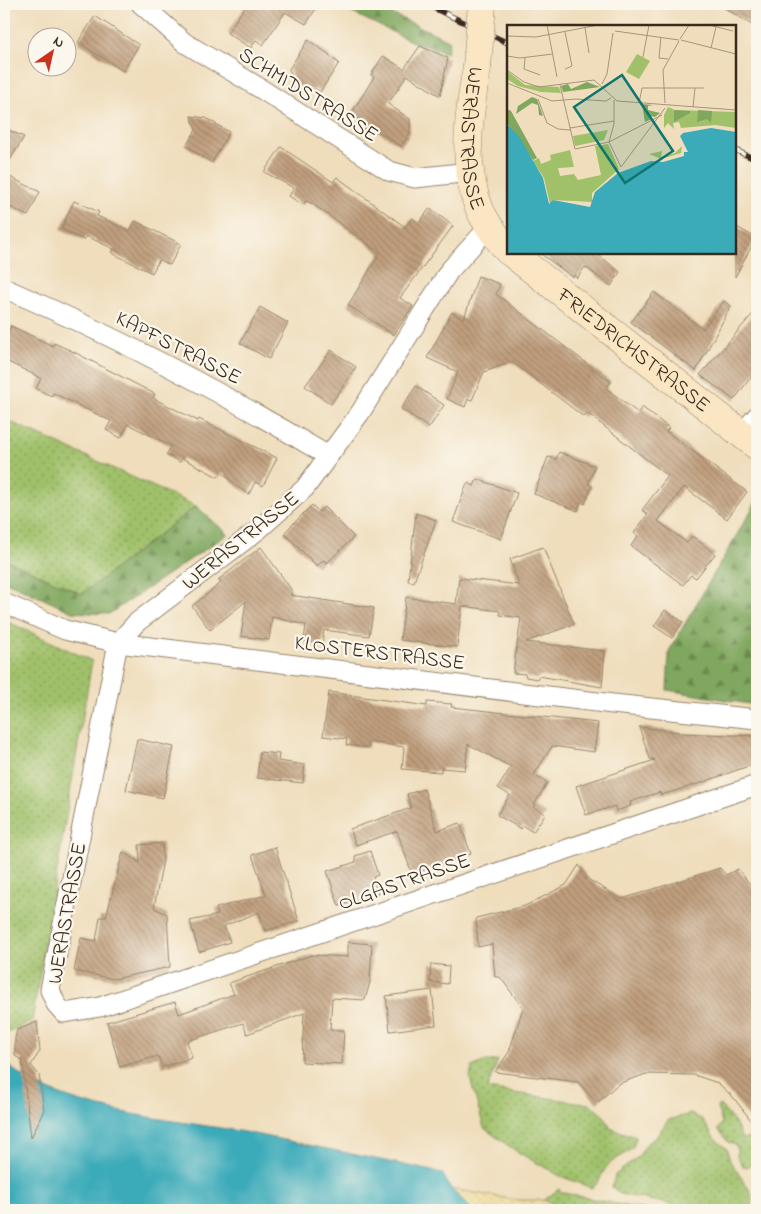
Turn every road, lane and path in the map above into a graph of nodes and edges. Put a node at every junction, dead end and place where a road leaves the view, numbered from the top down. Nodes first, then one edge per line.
1 (142, 4) edge
2 (482, 4) edge
3 (470, 172) junction
4 (489, 227) junction
5 (507, 250) edge
6 (512, 254) edge
7 (4, 288) edge
8 (752, 430) edge
9 (328, 456) junction
10 (4, 603) edge
11 (118, 643) junction
12 (757, 719) edge
13 (757, 785) edge
14 (64, 1013) joint

1 - 3 street, SCHMIDSTRASSE
2 - 3 main road, WERASTRASSE, bridge
3 - 4 main road, WERASTRASSE
4 - 5 main road, FRIEDRICHSTRASSE
4 - 9 street, WERASTRASSE
6 - 8 main road, FRIEDRICHSTRASSE
7 - 9 street, KAPFSTRASSE
9 - 11 street, WERASTRASSE
10 - 11 street, KLOSTERSTRASSE
11 - 12 street, KLOSTERSTRASSE
11 - 14 street, WERASTRASSE
13 - 14 street, OLGASTRASSE

